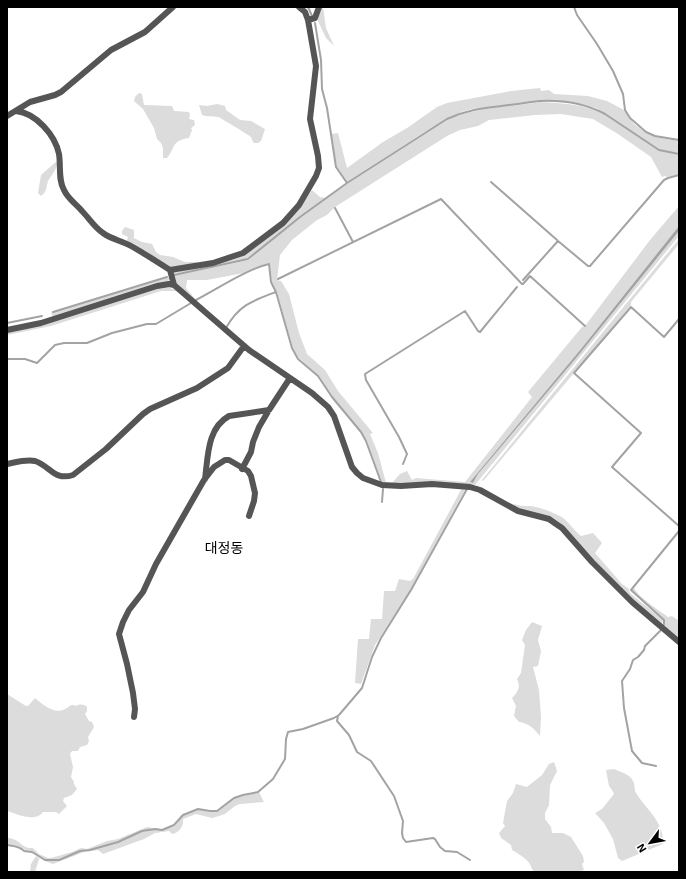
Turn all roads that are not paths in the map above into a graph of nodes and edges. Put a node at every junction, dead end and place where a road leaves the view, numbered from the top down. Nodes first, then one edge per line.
1 (173, 7) edge
2 (299, 7) edge
3 (319, 7) edge
4 (308, 20) junction
5 (16, 111) junction
6 (7, 116) edge
7 (170, 270) junction
8 (174, 285) junction
9 (7, 330) edge
10 (244, 346) junction
11 (290, 378) junction
12 (269, 410) junction
13 (7, 464) edge
14 (242, 468) junction
15 (204, 480) junction
16 (250, 516) dead end
17 (679, 642) edge
18 (134, 717) dead end

1 - 5 street
2 - 4 street
3 - 4 street
4 - 7 street
5 - 6 street
5 - 7 street
7 - 8 street
8 - 9 street
8 - 10 street
10 - 11 street
10 - 13 street
11 - 12 street
11 - 17 street
12 - 14 street
12 - 15 street
14 - 15 street
14 - 16 street
15 - 18 street

